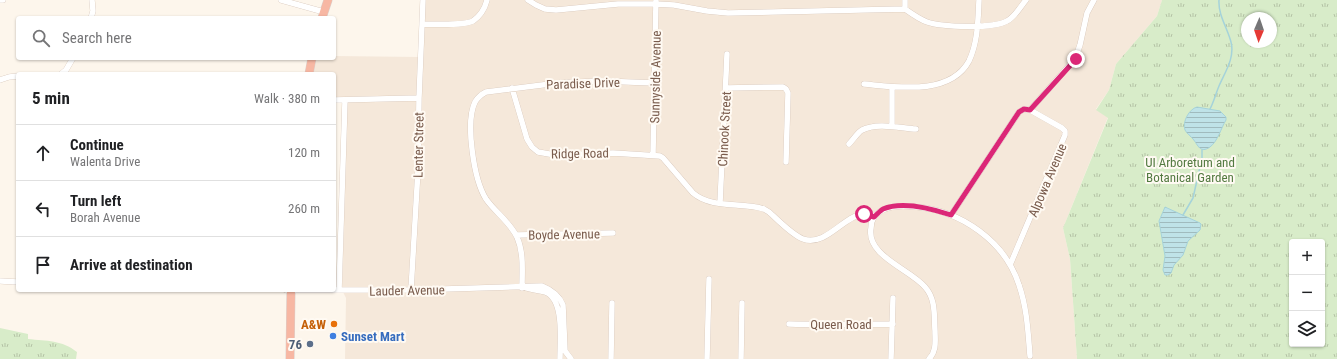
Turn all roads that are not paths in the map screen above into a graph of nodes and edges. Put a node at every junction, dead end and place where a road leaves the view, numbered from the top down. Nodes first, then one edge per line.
1 (92, 0) edge
2 (281, 0) edge
3 (328, 0) edge
4 (423, 0) edge
5 (487, 0) edge
6 (528, 0) edge
7 (905, 0) edge
8 (979, 0) edge
9 (1026, 0) edge
10 (1094, 0) edge
11 (656, 2) edge
12 (905, 9) junction
13 (323, 15) edge
14 (92, 16) edge
15 (422, 24) junction
16 (978, 26) junction
17 (727, 54) dead end
18 (72, 60) edge
19 (312, 60) edge
20 (64, 72) edge
21 (309, 72) edge
22 (16, 76) edge
23 (0, 80) edge
24 (655, 83) junction
25 (864, 84) dead end
26 (892, 87) junction
27 (512, 88) junction
28 (726, 88) junction
29 (419, 98) junction
30 (336, 100) edge
31 (345, 100) junction
32 (1030, 110) junction
33 (892, 126) junction
34 (916, 129) dead end
35 (849, 144) dead end
36 (653, 155) junction
37 (786, 162) dead end
38 (720, 203) junction
39 (951, 215) junction
40 (874, 217) junction
41 (613, 233) dead end
42 (516, 235) junction
43 (1010, 265) junction
44 (709, 279) dead end
45 (0, 281) edge
46 (16, 282) edge
47 (522, 288) junction
48 (339, 290) joint
49 (411, 290) junction
50 (291, 292) edge
51 (893, 298) dead end
52 (612, 303) dead end
53 (742, 303) dead end
54 (789, 324) dead end
55 (892, 324) junction
56 (1030, 356) dead end
57 (930, 358) edge
58 (290, 359) edge
59 (560, 359) edge
60 (571, 359) edge
61 (611, 359) edge
62 (707, 359) edge
63 (741, 359) edge
64 (891, 359) edge

1 - 14 street
2 - 13 street
3 - 13 highway
4 - 15 street, Lenter Street
5 - 15 street
6 - 11 street
7 - 12 street
8 - 16 street
9 - 16 street
10 - 32 street
11 - 12 street
11 - 24 street, Sunnyside Avenue
12 - 16 street
15 - 29 street, Lenter Street
16 - 26 street
17 - 28 street, Chinook Street
18 - 20 street
19 - 21 highway
22 - 23 street
24 - 27 street, Paradise Drive
24 - 36 street, Sunnyside Avenue
25 - 26 street
26 - 33 street
27 - 36 street, Ridge Road
27 - 42 street
28 - 37 street
28 - 38 street, Chinook Street
29 - 31 street
29 - 49 street, Lenter Street
30 - 31 street
31 - 48 street
32 - 39 street
32 - 43 street, Alpowa Avenue
33 - 34 street
33 - 35 street
36 - 38 street, Ridge Road
38 - 40 street, Ridge Road
39 - 40 street
39 - 43 street
40 - 57 street
41 - 42 street, Boyde Avenue
42 - 47 street
43 - 56 street
44 - 62 street
45 - 46 street
47 - 49 street, Lauder Avenue
47 - 59 street, Lauder Avenue
47 - 60 street, Lauder Avenue
48 - 49 street, Lauder Avenue
50 - 58 highway
51 - 55 street
52 - 61 street
53 - 63 street
54 - 55 street, Queen Road
55 - 64 street

